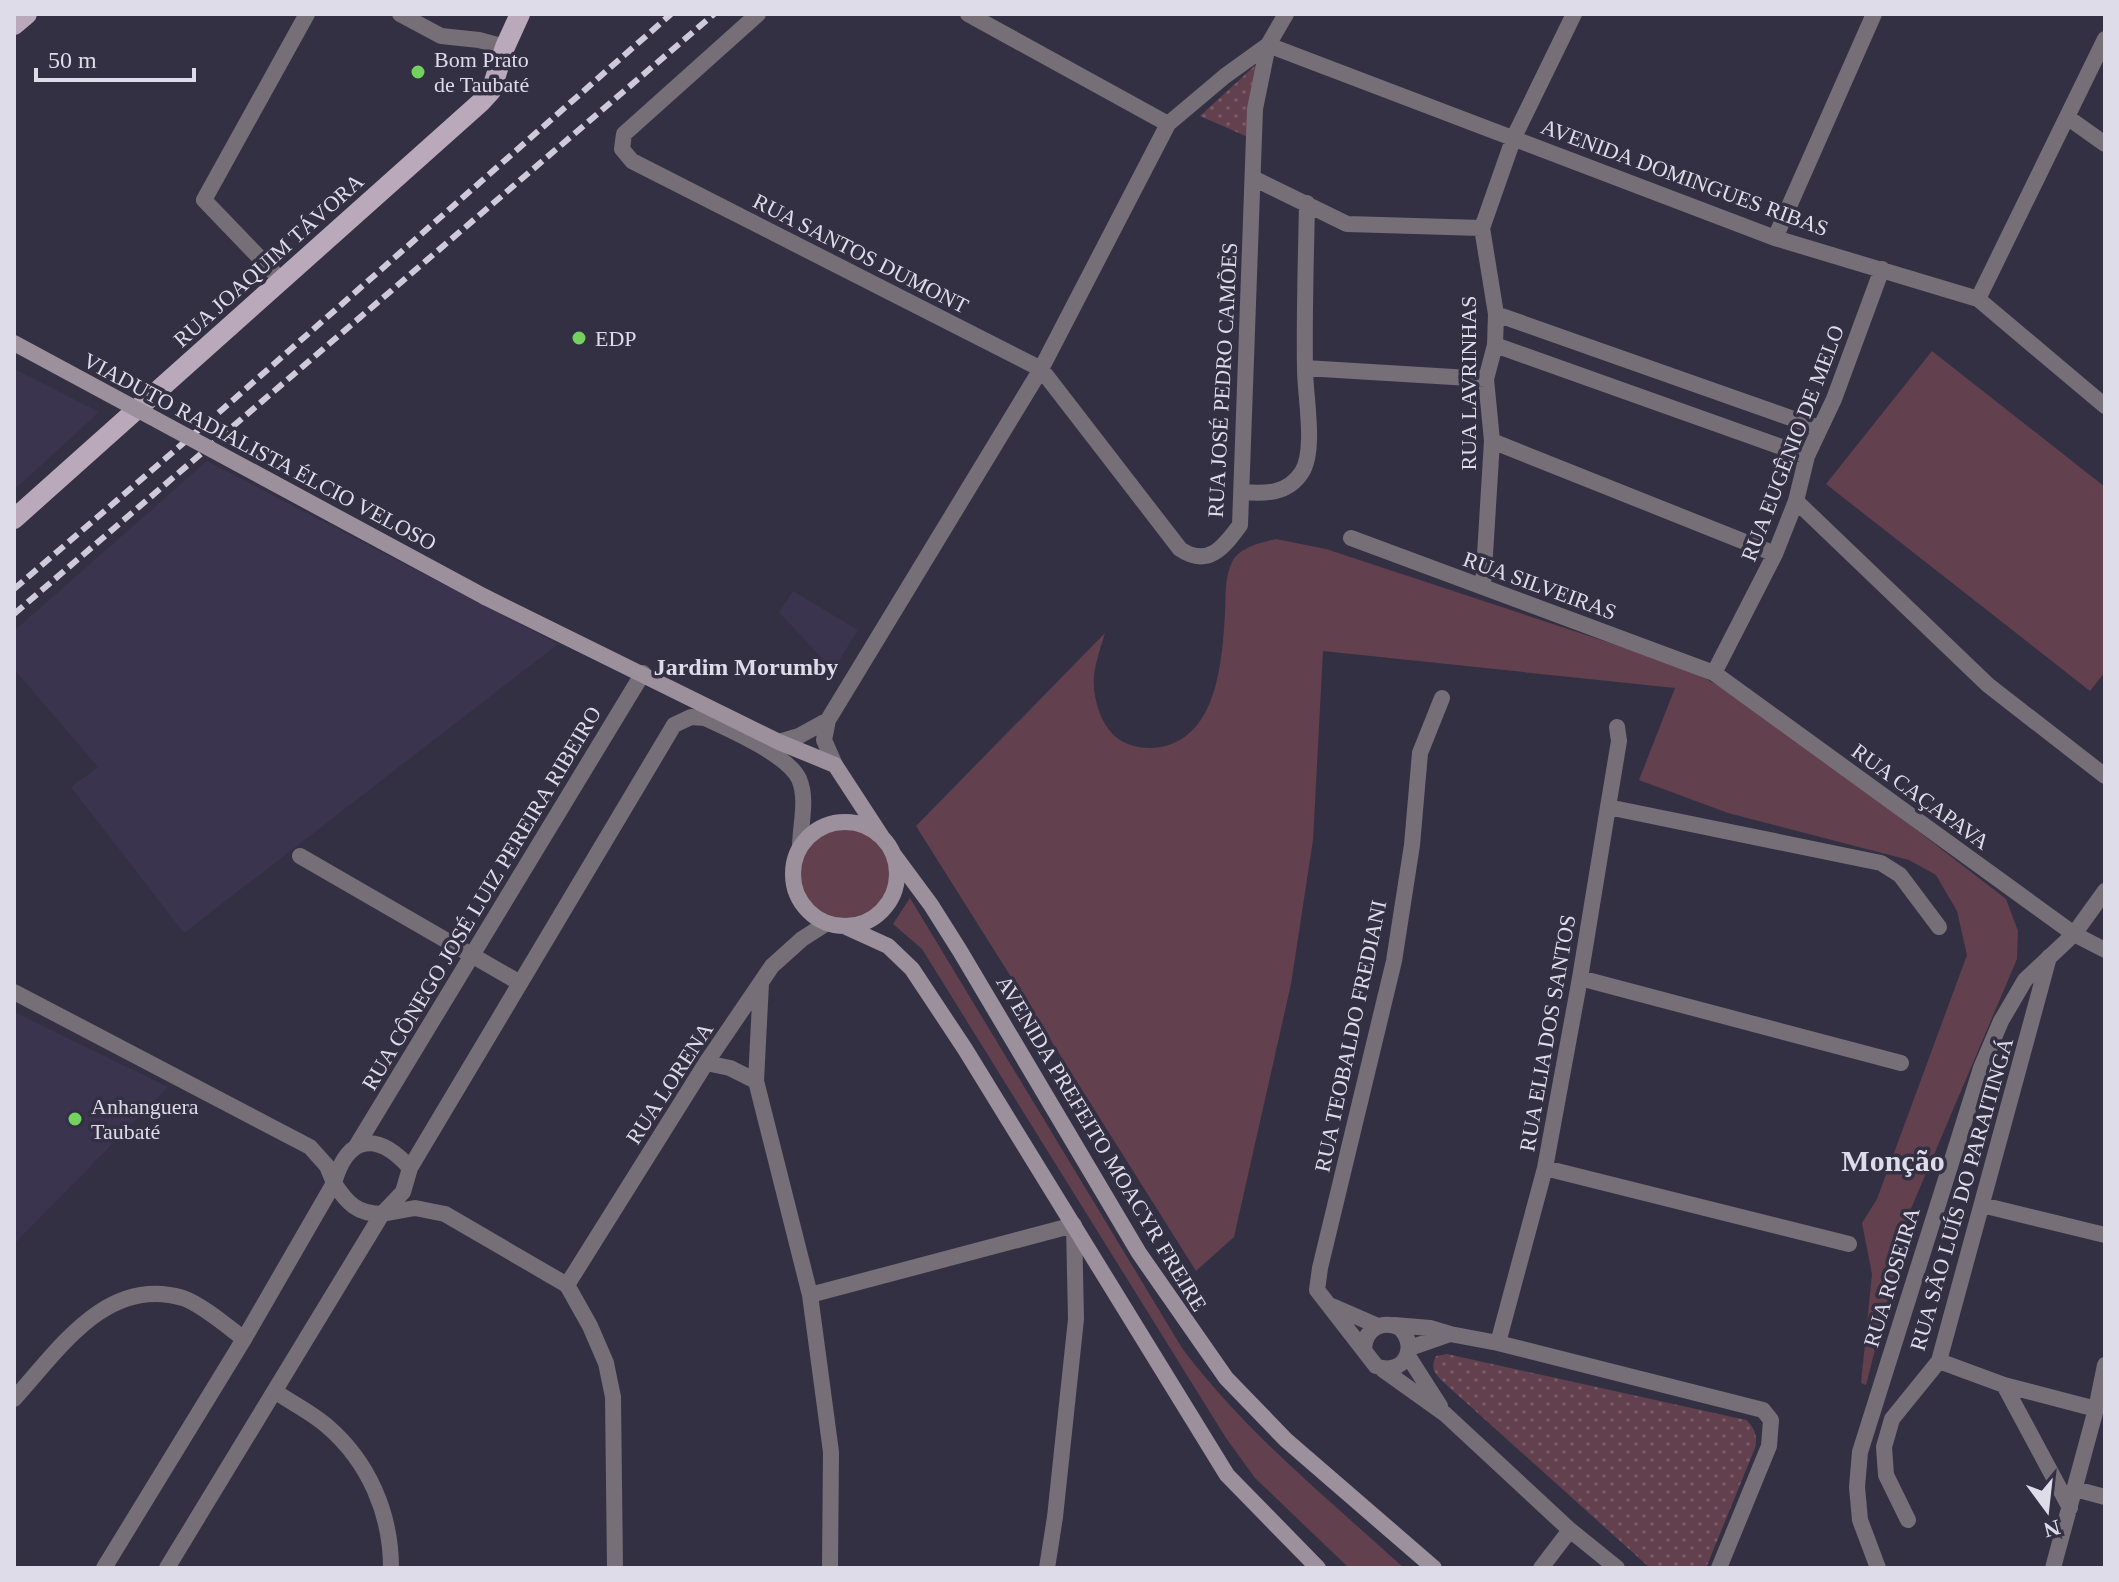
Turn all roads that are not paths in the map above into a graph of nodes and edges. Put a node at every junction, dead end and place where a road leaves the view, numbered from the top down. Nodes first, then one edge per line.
1 (27, 14) edge
2 (307, 14) edge
3 (400, 14) edge
4 (520, 14) edge
5 (758, 14) edge
6 (968, 14) edge
7 (1286, 14) edge
8 (1574, 14) edge
9 (1874, 14) edge
10 (14, 25) edge
11 (2105, 39) edge
12 (1268, 45) junction
13 (505, 47) junction
14 (2067, 117) junction
15 (1168, 124) junction
16 (1514, 137) junction
17 (2105, 144) edge
18 (1253, 178) junction
19 (1307, 203) junction
20 (1482, 228) junction
21 (1775, 238) junction
22 (1882, 269) junction
23 (281, 280) junction
24 (1978, 299) junction
25 (1496, 314) junction
26 (14, 343) edge
27 (1495, 345) junction
28 (1305, 368) junction
29 (1041, 369) junction
30 (1486, 379) junction
31 (2105, 406) edge
32 (1819, 428) junction
33 (1492, 441) junction
34 (1807, 456) junction
35 (1242, 492) junction
36 (1796, 501) junction
37 (14, 519) edge
38 (1351, 538) dead end
39 (1775, 554) junction
40 (1193, 558) joint
41 (1483, 587) junction
42 (643, 673) junction
43 (1714, 673) junction
44 (1442, 698) dead end
45 (828, 720) junction
46 (1617, 727) dead end
47 (779, 742) junction
48 (835, 765) junction
49 (2105, 776) edge
50 (1608, 807) junction
51 (882, 837) junction
52 (800, 847) junction
53 (894, 855) junction
54 (300, 856) dead end
55 (2105, 891) edge
56 (836, 924) junction
57 (1939, 927) dead end
58 (2074, 934) junction
59 (2105, 950) edge
60 (473, 954) junction
61 (2049, 957) junction
62 (1580, 978) junction
63 (520, 983) junction
64 (761, 983) junction
65 (14, 992) edge
66 (706, 1063) junction
67 (1901, 1063) dead end
68 (756, 1081) junction
69 (357, 1145) junction
70 (410, 1168) junction
71 (1545, 1168) junction
72 (334, 1183) junction
73 (1982, 1205) junction
74 (382, 1214) junction
75 (1074, 1225) junction
76 (2105, 1235) edge
77 (1849, 1244) dead end
78 (567, 1285) junction
79 (810, 1295) junction
80 (1329, 1304) junction
81 (1385, 1325) junction
82 (1450, 1334) junction
83 (244, 1339) junction
84 (1498, 1343) junction
85 (1364, 1349) junction
86 (1409, 1352) junction
87 (1939, 1361) junction
88 (2105, 1365) edge
89 (1382, 1369) junction
90 (2004, 1385) junction
91 (276, 1392) junction
92 (14, 1399) edge
93 (2096, 1409) junction
94 (1445, 1414) junction
95 (2075, 1489) junction
96 (2105, 1497) edge
97 (2070, 1508) junction
98 (1908, 1520) dead end
99 (1570, 1530) junction
100 (104, 1568) edge
101 (167, 1568) edge
102 (391, 1568) edge
103 (615, 1568) edge
104 (830, 1568) edge
105 (1047, 1568) edge
106 (1318, 1568) edge
107 (1434, 1568) edge
108 (1541, 1568) edge
109 (1617, 1568) edge
110 (1719, 1568) edge
111 (1878, 1568) edge
112 (2053, 1568) edge

1 - 10 main road
2 - 23 street
3 - 13 street
4 - 13 main road, RUA JOAQUIM TÁVORA
5 - 29 street, RUA SANTOS DUMONT
6 - 15 street
7 - 12 street
8 - 16 street, RUA LAVRINHAS
9 - 21 street
11 - 14 street
12 - 15 street
12 - 16 street, AVENIDA DOMINGUES RIBAS
12 - 18 street, RUA JOSÉ PEDRO CAMÕES
13 - 23 main road, RUA JOAQUIM TÁVORA
14 - 17 street
14 - 24 street
15 - 29 street
16 - 20 street, RUA LAVRINHAS
16 - 21 street, AVENIDA DOMINGUES RIBAS
18 - 19 street
18 - 35 street, RUA JOSÉ PEDRO CAMÕES
19 - 20 street
19 - 28 street
20 - 25 street, RUA LAVRINHAS
21 - 22 street, AVENIDA DOMINGUES RIBAS
22 - 24 street, AVENIDA DOMINGUES RIBAS
22 - 32 street, RUA EUGÊNIO DE MELO
23 - 37 main road, RUA JOAQUIM TÁVORA
24 - 31 street, AVENIDA DOMINGUES RIBAS
25 - 27 street, RUA LAVRINHAS
25 - 32 street
26 - 42 main road, VIADUTO RADIALISTA ÉLCIO VELOSO, bridge
27 - 30 street, RUA LAVRINHAS
27 - 34 street
28 - 30 street
28 - 35 street
29 - 40 street, RUA SANTOS DUMONT
29 - 45 street
30 - 33 street, RUA LAVRINHAS
32 - 34 street, RUA EUGÊNIO DE MELO
33 - 39 street
33 - 41 street, RUA LAVRINHAS
34 - 36 street, RUA EUGÊNIO DE MELO
35 - 40 street, RUA JOSÉ PEDRO CAMÕES
36 - 39 street, RUA EUGÊNIO DE MELO
36 - 49 street
38 - 41 street, RUA SILVEIRAS
39 - 43 street, RUA EUGÊNIO DE MELO
41 - 43 street, RUA SILVEIRAS
42 - 47 main road, VIADUTO RADIALISTA ÉLCIO VELOSO
42 - 60 street, RUA CÔNEGO JOSÉ LUIZ PEREIRA RIBEIRO
43 - 58 street, RUA CAÇAPAVA
44 - 80 street, RUA TEOBALDO FREDIANI
45 - 47 street
45 - 48 street
46 - 50 street, RUA ELIA DOS SANTOS
47 - 48 main road
48 - 51 main road, AVENIDA PREFEITO MOACYR FREIRE
50 - 57 street
50 - 62 street, RUA ELIA DOS SANTOS
51 - 52 main road
51 - 53 main road, AVENIDA PREFEITO MOACYR FREIRE
52 - 56 main road
52 - 63 street
53 - 56 main road
53 - 107 main road, AVENIDA PREFEITO MOACYR FREIRE
54 - 60 street
55 - 58 street
56 - 64 street, RUA LORENA
56 - 75 main road
58 - 59 street, RUA CAÇAPAVA
58 - 61 street, RUA ROSEIRA
60 - 63 street
60 - 69 street, RUA CÔNEGO JOSÉ LUIZ PEREIRA RIBEIRO
61 - 73 street, RUA SÃO LUÍS DO PARAITINGÁ
61 - 111 street, RUA ROSEIRA
62 - 67 street
62 - 71 street, RUA ELIA DOS SANTOS
63 - 70 street
64 - 66 street, RUA LORENA
64 - 68 street
65 - 72 street
66 - 68 street
66 - 78 street, RUA LORENA
68 - 79 street
69 - 70 street
69 - 72 street, RUA CÔNEGO JOSÉ LUIZ PEREIRA RIBEIRO
70 - 74 street
71 - 77 street
71 - 84 street, RUA ELIA DOS SANTOS
72 - 74 street
72 - 83 street, RUA CÔNEGO JOSÉ LUIZ PEREIRA RIBEIRO
73 - 76 street
73 - 87 street, RUA SÃO LUÍS DO PARAITINGÁ
74 - 78 street
74 - 91 street
75 - 79 street
75 - 105 street
75 - 106 main road
78 - 103 street
79 - 104 street
80 - 81 street
80 - 85 street
81 - 82 street
81 - 85 street
81 - 86 street
82 - 84 street
82 - 86 street
83 - 92 street
83 - 100 street, RUA CÔNEGO JOSÉ LUIZ PEREIRA RIBEIRO
84 - 110 street
85 - 89 street
86 - 89 street
86 - 94 street
87 - 90 street
87 - 98 street, RUA SÃO LUÍS DO PARAITINGÁ
88 - 93 street
89 - 94 street
90 - 93 street
90 - 97 street
91 - 101 street
91 - 102 street
93 - 95 street
94 - 99 street
95 - 96 street
95 - 97 street
97 - 112 street
99 - 108 street
99 - 109 street

